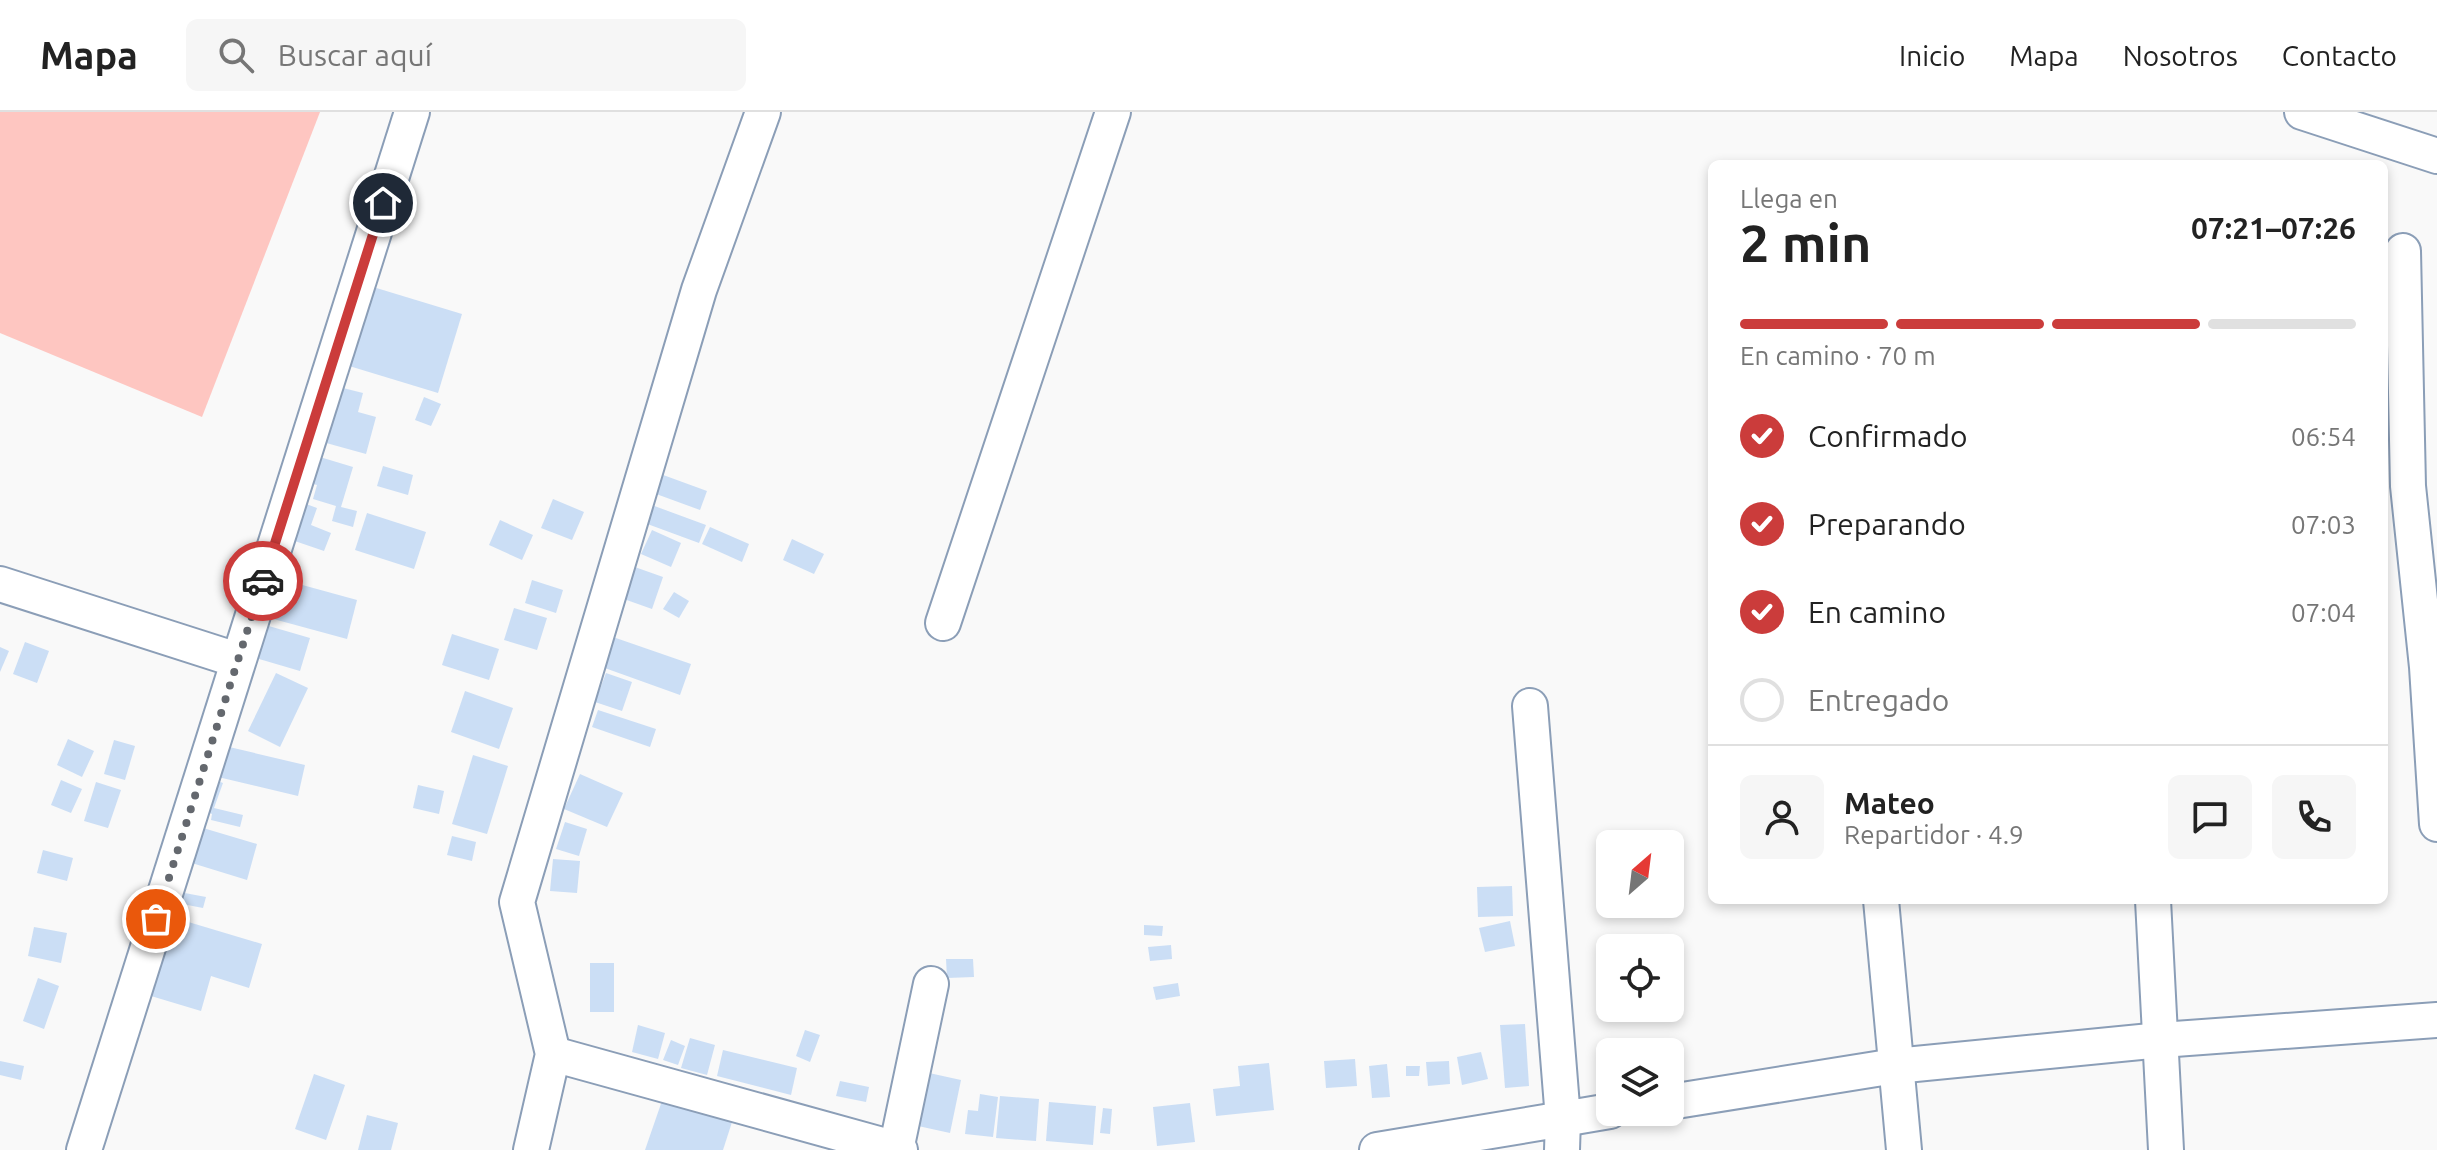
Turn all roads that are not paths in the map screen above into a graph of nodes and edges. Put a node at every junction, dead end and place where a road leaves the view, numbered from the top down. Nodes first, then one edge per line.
1 (412, 112) edge
2 (763, 112) edge
3 (1113, 112) edge
4 (2302, 112) edge
5 (2371, 123) edge
6 (2437, 156) edge
7 (2403, 251) dead end
8 (0, 584) edge
9 (943, 623) dead end
10 (237, 660) junction
11 (2432, 666) edge
12 (1530, 706) dead end
13 (2437, 824) edge
14 (1881, 904) edge
15 (2153, 904) edge
16 (931, 984) dead end
17 (2437, 1020) edge
18 (2161, 1040) junction
19 (553, 1054) junction
20 (1895, 1066) junction
21 (1684, 1100) edge
22 (1596, 1118) edge
23 (1563, 1134) edge
24 (84, 1150) edge
25 (531, 1150) edge
26 (897, 1150) edge
27 (1377, 1150) edge
28 (1904, 1150) edge
29 (2166, 1150) edge

1 - 10 street
2 - 19 street
3 - 9 street
4 - 5 street
5 - 6 street
7 - 11 street
8 - 10 street
10 - 24 street
11 - 13 street
12 - 23 street
14 - 20 street
15 - 18 street
16 - 26 street
17 - 18 street
18 - 20 street
18 - 29 street
19 - 25 street
19 - 26 street
20 - 21 street
20 - 28 street
22 - 23 street
23 - 27 street

